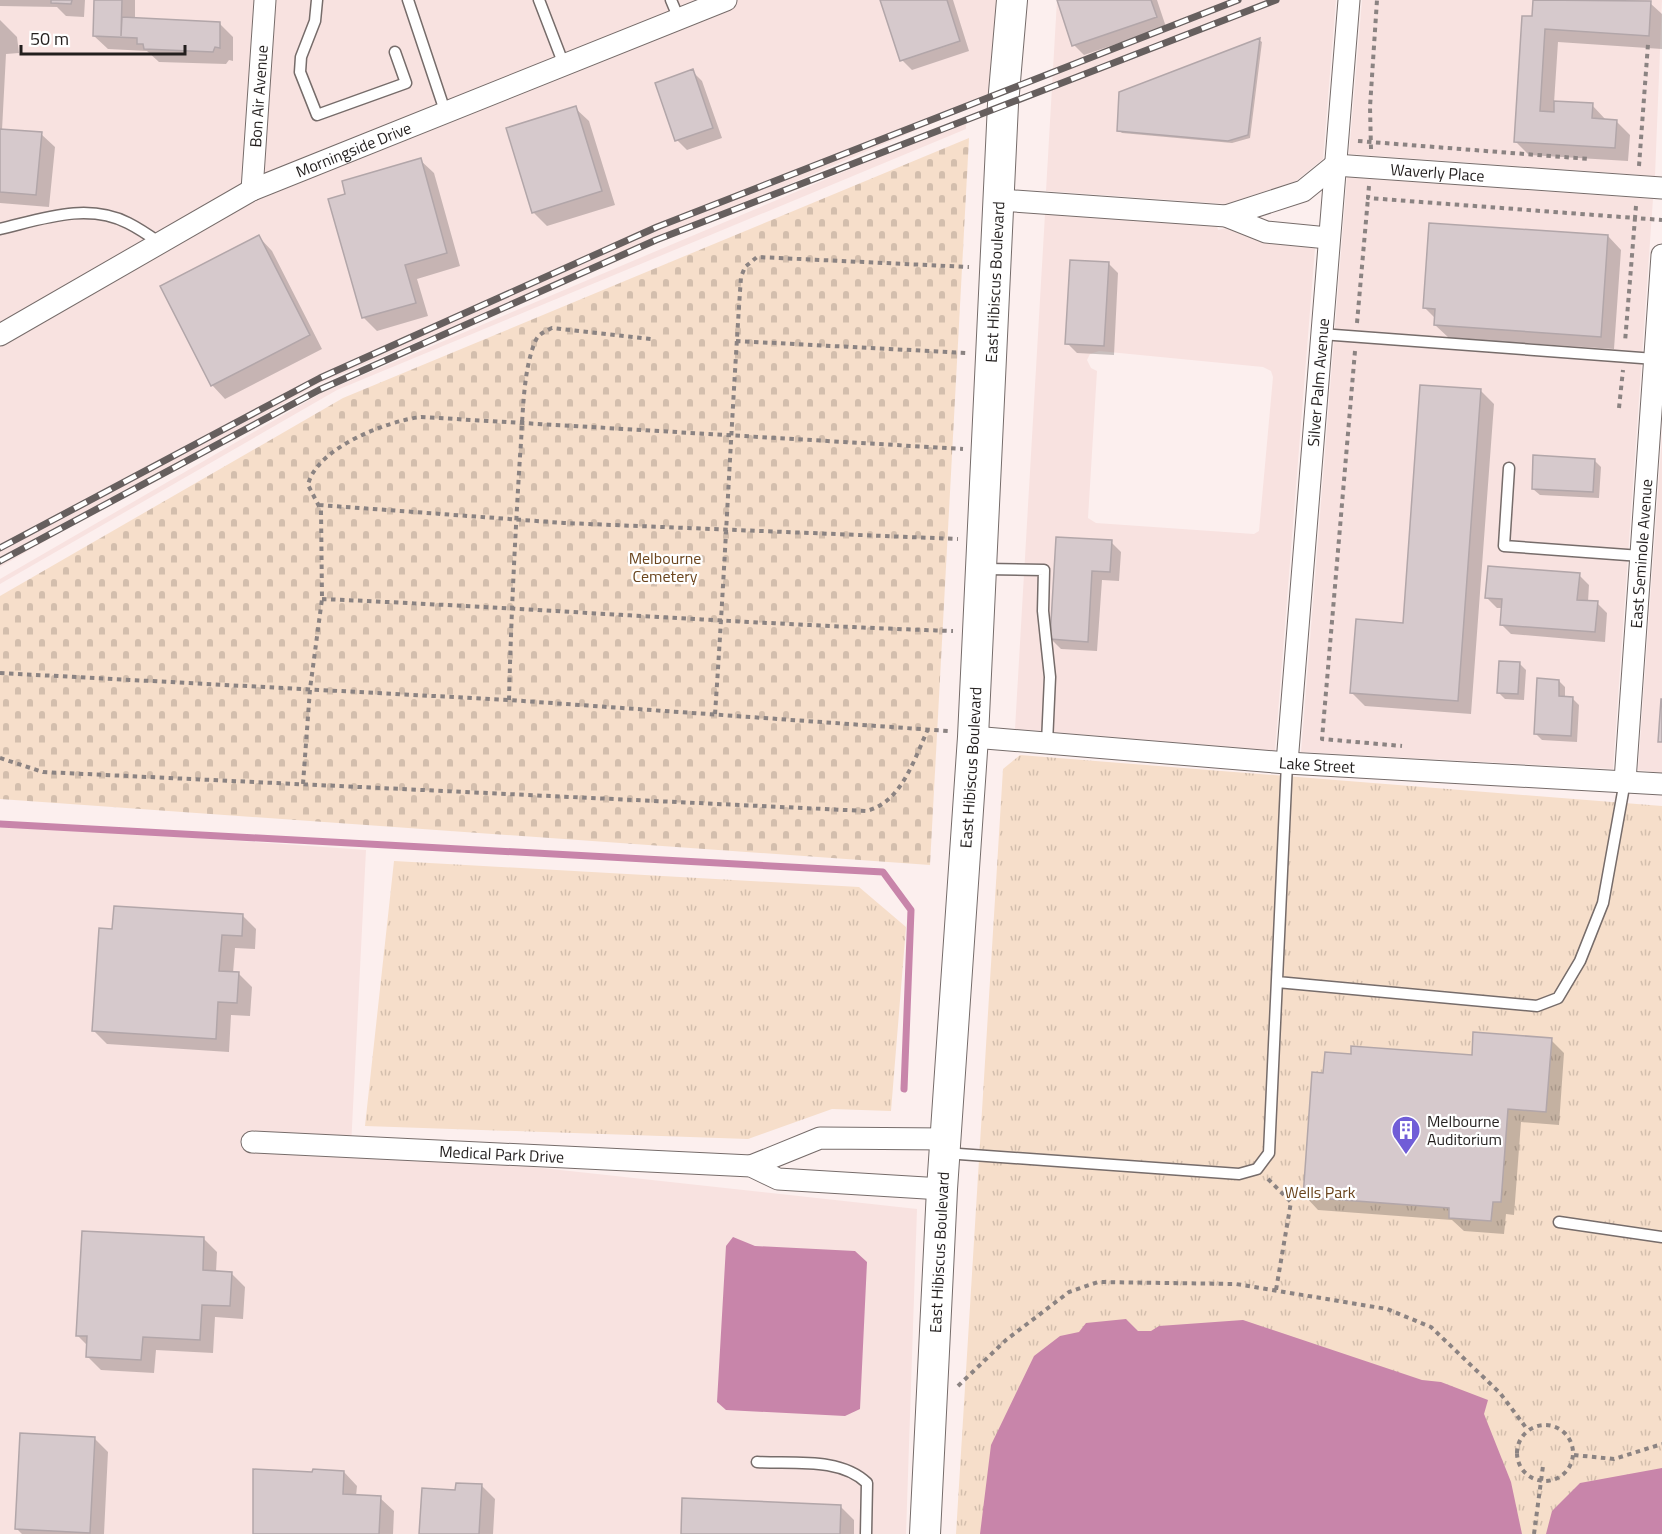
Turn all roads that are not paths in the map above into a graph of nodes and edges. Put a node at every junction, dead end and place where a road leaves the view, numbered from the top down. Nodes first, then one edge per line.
1 (265, 0) edge
2 (317, 0) edge
3 (408, 0) edge
4 (539, 0) edge
5 (726, 0) edge
6 (1012, 0) edge
7 (1349, 0) edge
8 (675, 9) edge
9 (395, 52) dead end
10 (564, 65) junction
11 (446, 114) junction
12 (1335, 165) junction
13 (1662, 188) edge
14 (252, 190) junction
15 (1000, 200) junction
16 (1226, 216) junction
17 (0, 229) edge
18 (1328, 238) junction
19 (161, 243) junction
20 (1662, 255) edge
21 (1321, 334) junction
22 (0, 336) edge
23 (1655, 359) junction
24 (1509, 468) dead end
25 (982, 554) junction
26 (1641, 556) junction
27 (973, 737) junction
28 (1047, 743) junction
29 (1287, 763) junction
30 (1625, 781) junction
31 (1662, 784) edge
32 (1277, 982) junction
33 (252, 1142) dead end
34 (945, 1146) junction
35 (751, 1166) junction
36 (942, 1190) junction
37 (1559, 1222) dead end
38 (1662, 1237) edge
39 (757, 1462) dead end
40 (866, 1534) edge
41 (925, 1534) edge

1 - 14 street, Bon Air Avenue
2 - 9 lane
3 - 11 lane
4 - 10 lane
5 - 8 street, Morningside Drive
6 - 15 street, East Hibiscus Boulevard
7 - 12 street, Silver Palm Avenue
8 - 10 street, Morningside Drive
10 - 11 street, Morningside Drive
11 - 14 street, Morningside Drive
12 - 13 street, Waverly Place
12 - 16 street
12 - 18 street, Silver Palm Avenue
14 - 19 street, Morningside Drive
15 - 16 street
15 - 25 street, East Hibiscus Boulevard
16 - 18 street
17 - 19 lane
18 - 21 street, Silver Palm Avenue
19 - 22 street, Morningside Drive
20 - 23 street, East Seminole Avenue
21 - 23 lane
21 - 29 street, Silver Palm Avenue
23 - 26 street, East Seminole Avenue
24 - 26 lane
25 - 27 street, East Hibiscus Boulevard
25 - 28 lane
26 - 30 street, East Seminole Avenue
27 - 28 street, Lake Street
27 - 34 street, East Hibiscus Boulevard
28 - 29 street, Lake Street
29 - 30 street, Lake Street
29 - 32 lane
30 - 31 street, Lake Street
30 - 32 lane
32 - 34 lane
33 - 35 street, Medical Park Drive
34 - 35 street, Medical Park Drive
34 - 36 street, East Hibiscus Boulevard
35 - 36 street, Medical Park Drive
36 - 41 street, East Hibiscus Boulevard
37 - 38 lane
39 - 40 lane

